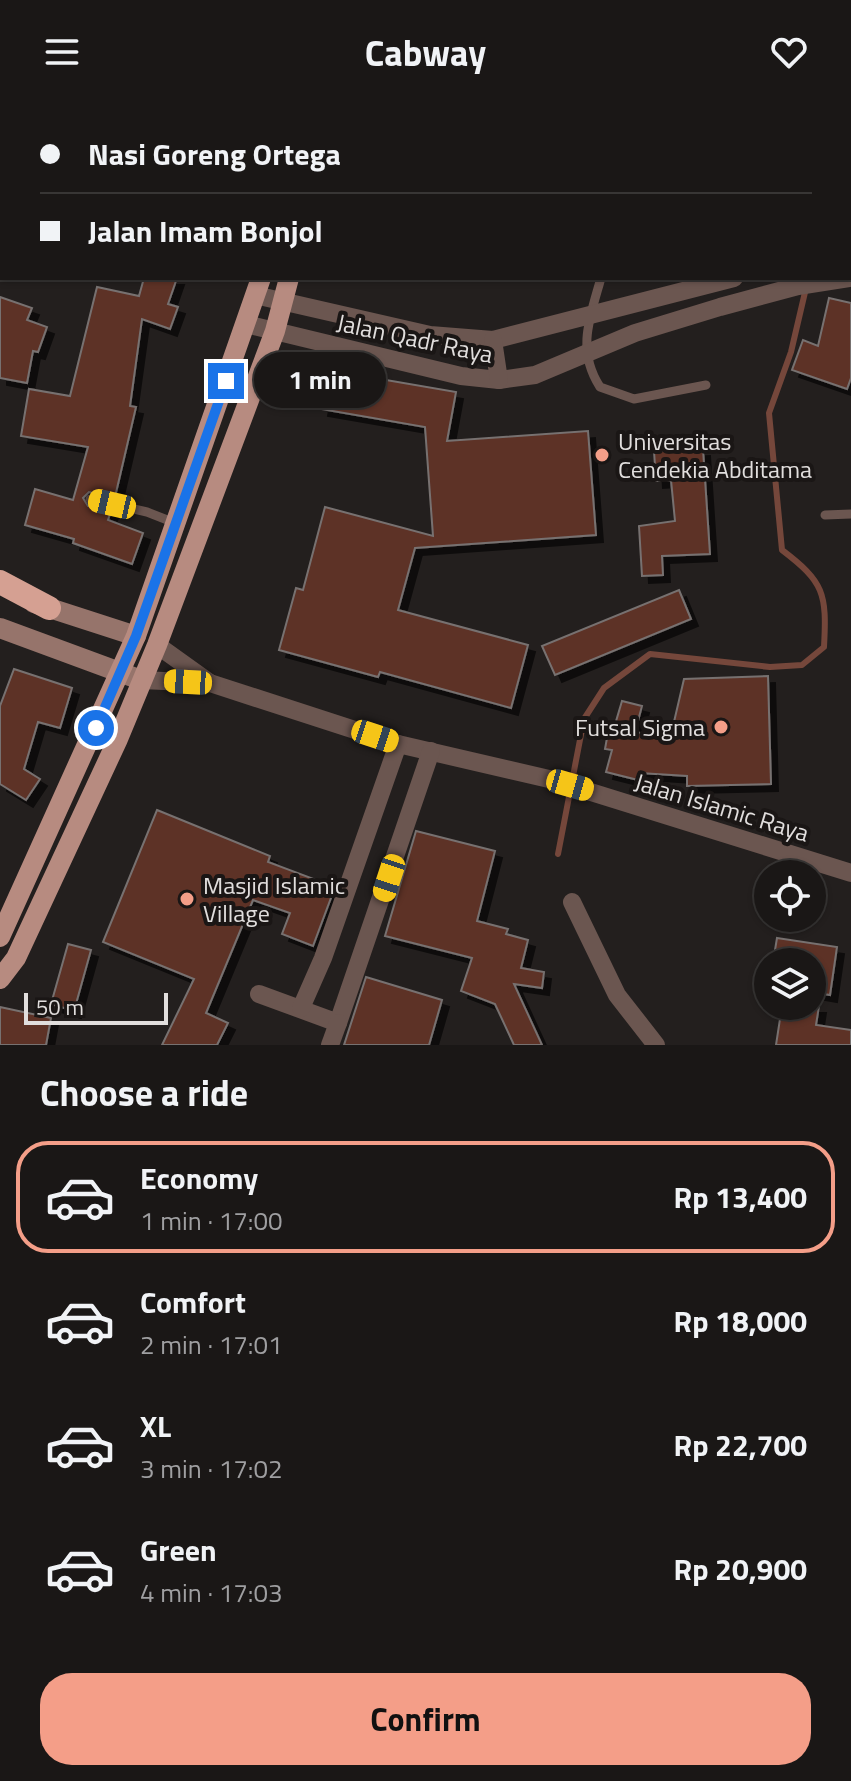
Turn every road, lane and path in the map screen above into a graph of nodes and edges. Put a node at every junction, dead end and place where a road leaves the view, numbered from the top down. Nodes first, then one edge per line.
1 (288, 280) edge
2 (600, 280) edge
3 (726, 280) edge
4 (836, 280) edge
5 (258, 287) edge
6 (282, 303) junction
7 (590, 316) junction
8 (246, 324) junction
9 (275, 331) junction
10 (493, 340) junction
11 (586, 356) junction
12 (499, 380) junction
13 (706, 385) dead end
14 (90, 499) dead end
15 (851, 514) edge
16 (825, 515) dead end
17 (178, 525) junction
18 (0, 582) edge
19 (0, 592) edge
20 (49, 608) junction
21 (0, 628) edge
22 (136, 636) junction
23 (157, 645) junction
24 (119, 671) junction
25 (141, 680) junction
26 (210, 683) junction
27 (398, 744) junction
28 (431, 751) junction
29 (46, 839) junction
30 (68, 848) junction
31 (851, 873) edge
32 (572, 902) dead end
33 (0, 937) edge
34 (0, 979) edge
35 (259, 994) dead end
36 (301, 1008) junction
37 (338, 1023) junction
38 (330, 1045) edge
39 (656, 1045) edge

1 - 6 main road
2 - 7 lane
3 - 7 street, Jalan Qadr Raya
4 - 11 street, Jalan Qadr Raya
5 - 6 street, Jalan Qadr Raya
5 - 8 main road
6 - 9 main road
6 - 10 street, Jalan Qadr Raya
7 - 10 street, Jalan Qadr Raya
7 - 11 lane
8 - 9 street, Jalan Qadr Raya
8 - 17 main road
9 - 12 street, Jalan Qadr Raya
9 - 23 main road
10 - 12 street
11 - 12 street, Jalan Qadr Raya
11 - 13 lane
14 - 17 lane
15 - 16 lane
17 - 22 main road
18 - 20 highway
19 - 20 street
20 - 22 street
21 - 24 street
22 - 24 main road
23 - 25 main road
23 - 26 street, Jalan Islamic Raya
24 - 25 street
24 - 29 main road
25 - 26 street, Jalan Islamic Raya
25 - 30 main road
26 - 27 street, Jalan Islamic Raya
27 - 28 street, Jalan Islamic Raya
27 - 36 street
28 - 31 street, Jalan Islamic Raya
28 - 37 street
29 - 30 main road
29 - 33 main road
30 - 34 main road
32 - 39 street
35 - 36 street
36 - 37 street
37 - 38 street

